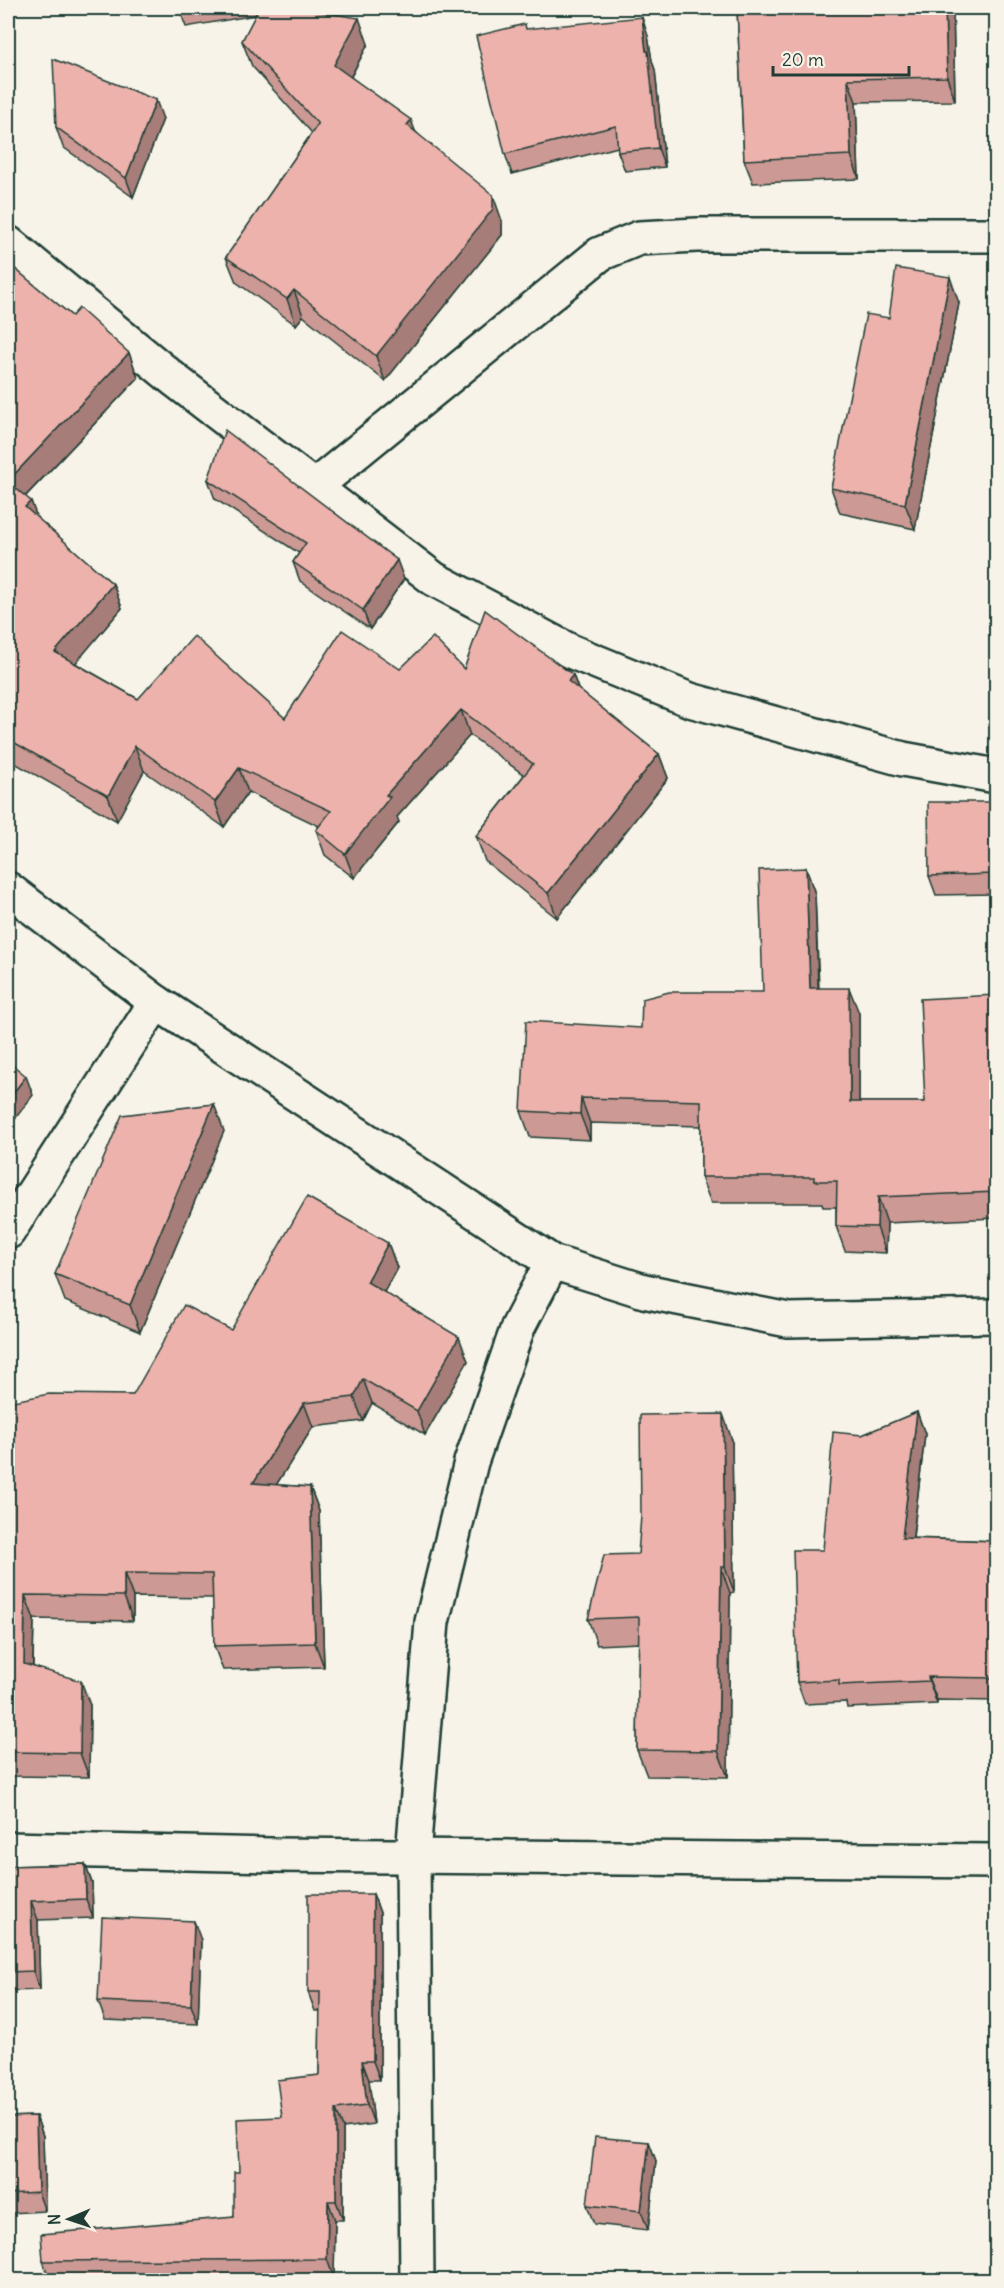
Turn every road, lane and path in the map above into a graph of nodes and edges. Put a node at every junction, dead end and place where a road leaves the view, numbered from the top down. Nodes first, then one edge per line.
1 (996, 234) edge
2 (8, 243) edge
3 (314, 487) junction
4 (996, 776) edge
5 (8, 890) edge
6 (156, 1002) junction
7 (8, 1232) edge
8 (552, 1262) junction
9 (996, 1316) edge
10 (8, 1850) edge
11 (413, 1855) junction
12 (996, 1861) edge
13 (417, 2280) edge

1 - 3 street
2 - 3 street
3 - 4 street
5 - 6 street
6 - 7 street
6 - 8 street
8 - 9 street
8 - 11 street
10 - 11 street
11 - 12 street
11 - 13 street

